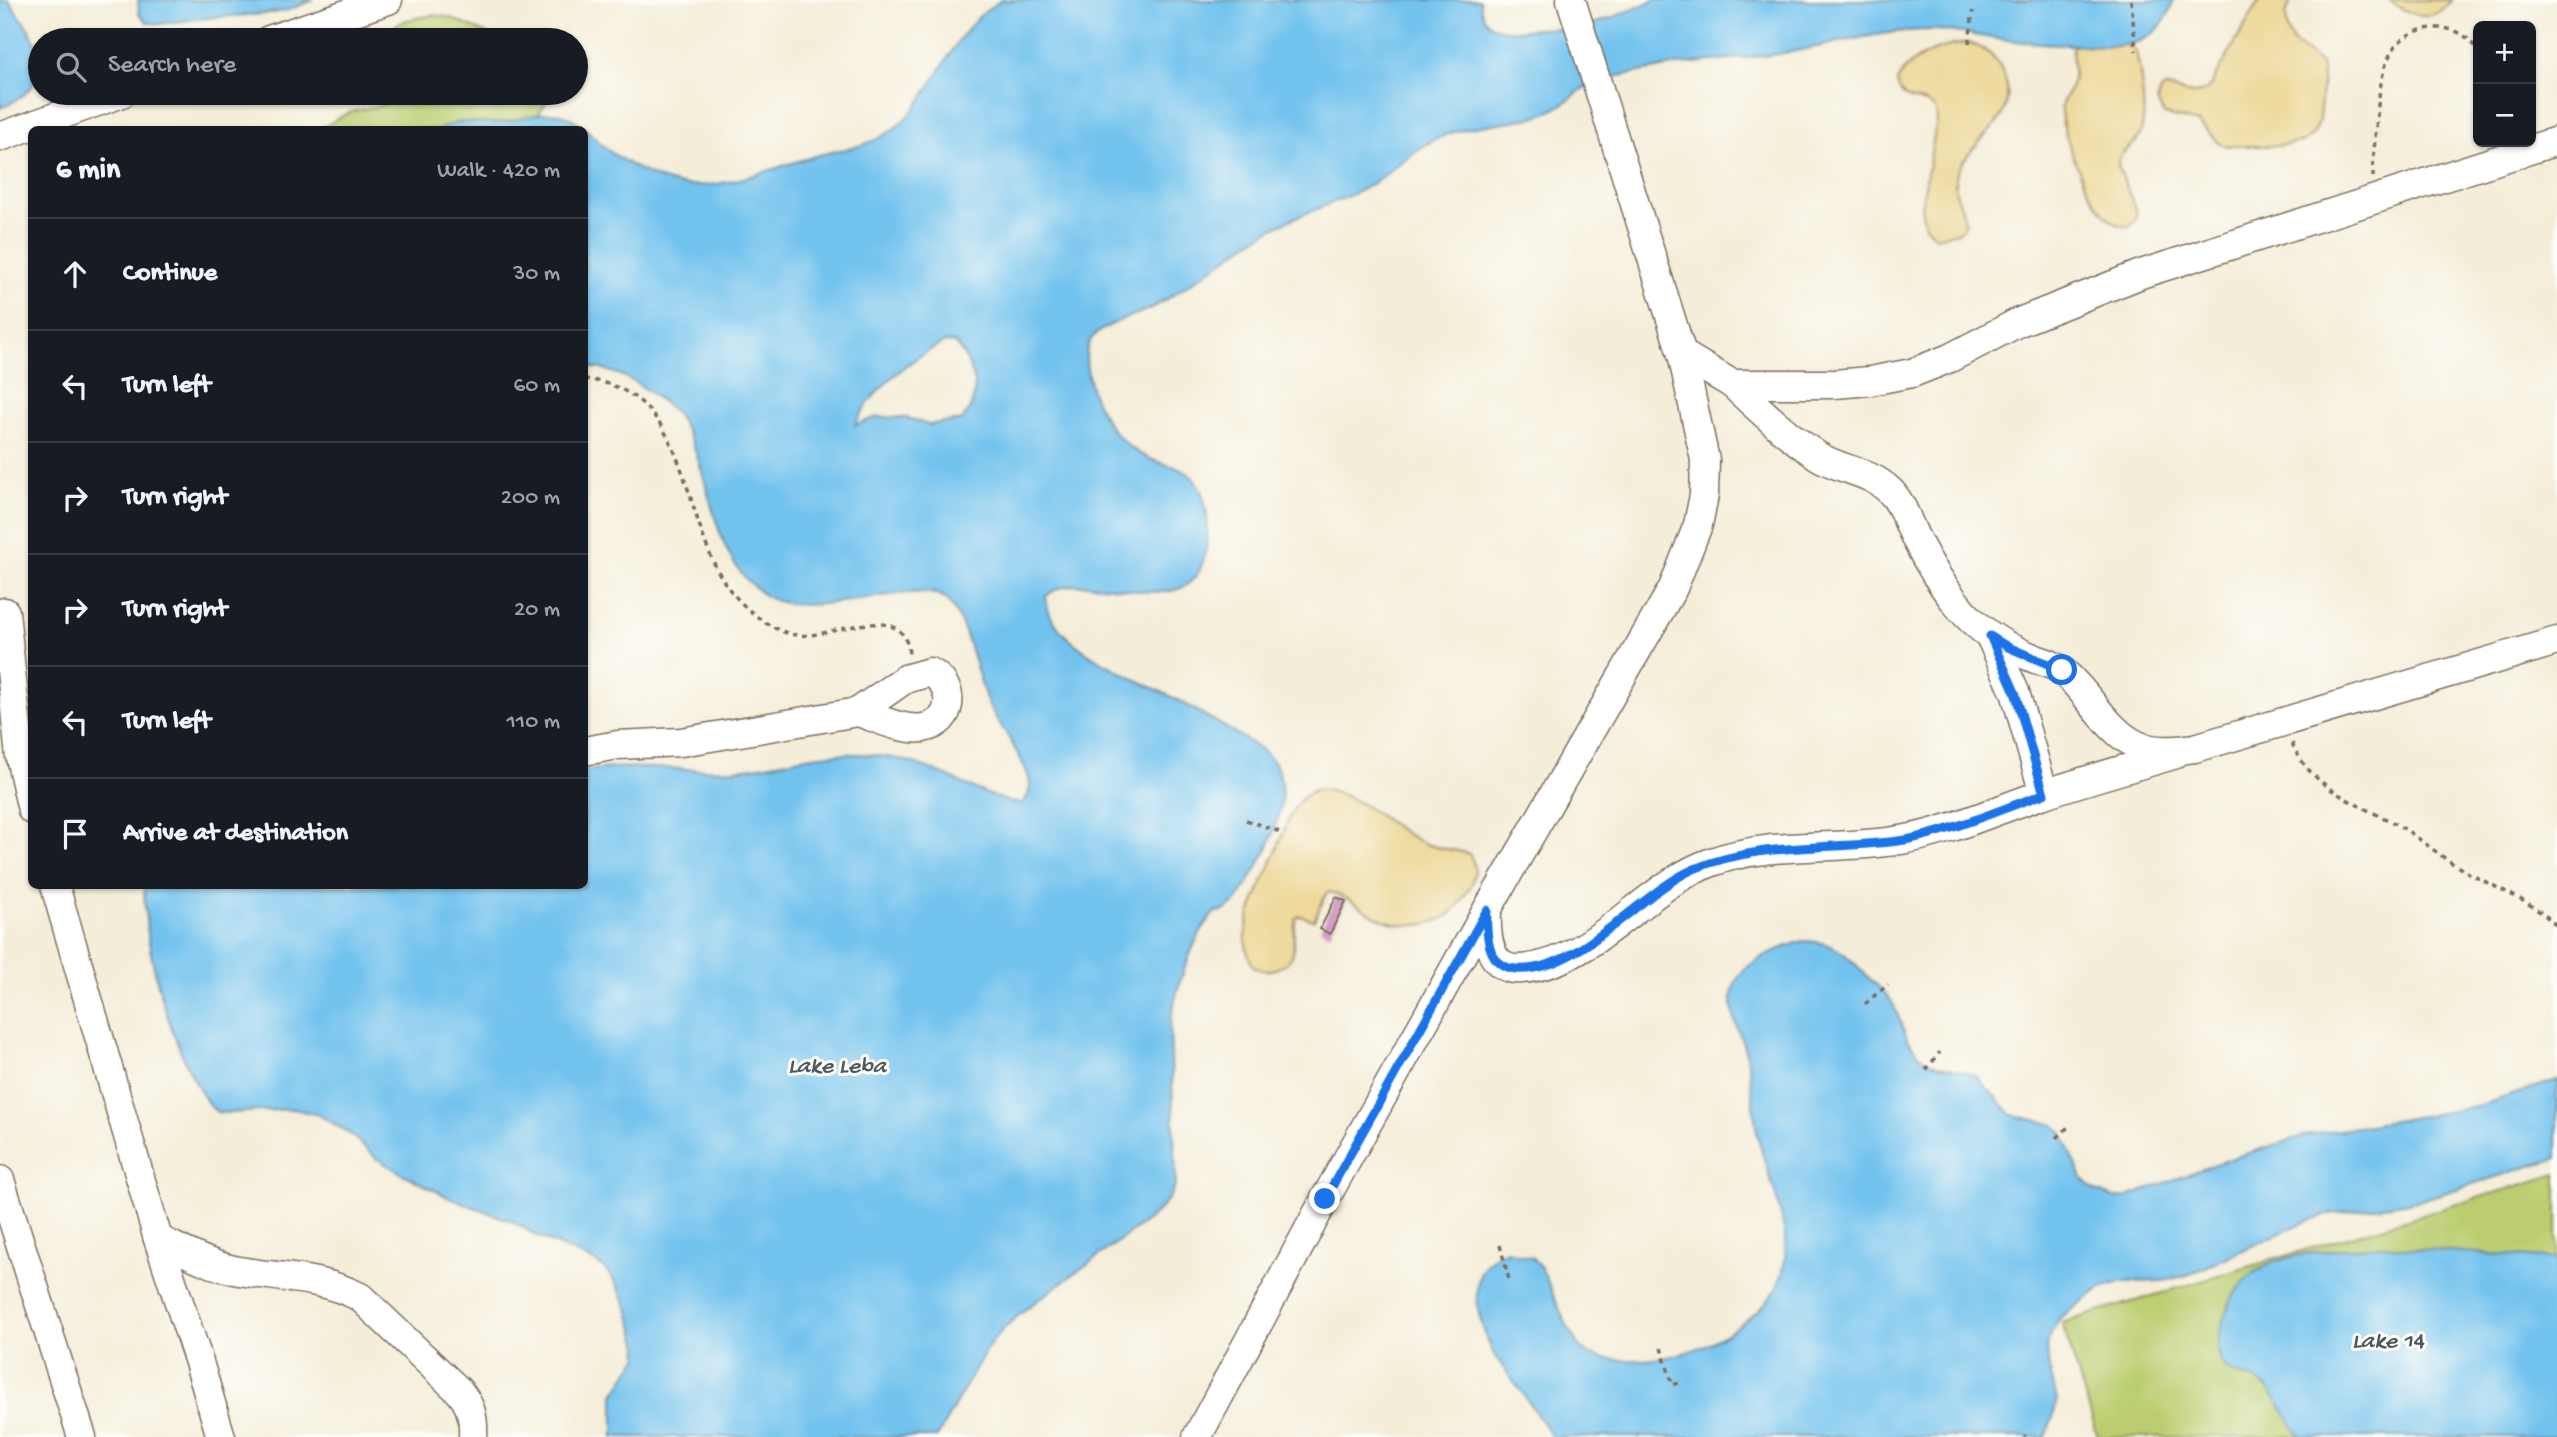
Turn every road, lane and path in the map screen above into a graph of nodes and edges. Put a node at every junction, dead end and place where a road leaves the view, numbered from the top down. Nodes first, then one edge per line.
1 (388, 0) edge
2 (2131, 0) edge
3 (1973, 10) dead end
4 (1574, 12) edge
5 (305, 28) edge
6 (1969, 43) dead end
7 (2473, 45) edge
8 (2136, 51) dead end
9 (88, 105) edge
10 (28, 126) edge
11 (28, 126) edge
12 (0, 136) edge
13 (2557, 141) edge
14 (2373, 199) junction
15 (1682, 354) junction
16 (588, 380) edge
17 (1732, 384) junction
18 (2, 608) edge
19 (1990, 636) junction
20 (2557, 641) edge
21 (28, 661) edge
22 (912, 677) junction
23 (858, 712) junction
24 (2283, 722) junction
25 (2195, 748) junction
26 (588, 750) edge
27 (28, 792) edge
28 (2044, 794) junction
29 (1246, 820) dead end
30 (1283, 833) dead end
31 (58, 889) edge
32 (1487, 910) junction
33 (2557, 926) edge
34 (1888, 984) dead end
35 (1865, 1004) dead end
36 (1940, 1052) dead end
37 (1926, 1070) dead end
38 (2069, 1126) dead end
39 (2057, 1138) dead end
40 (0, 1180) edge
41 (158, 1240) junction
42 (1500, 1245) dead end
43 (1509, 1280) dead end
44 (1661, 1349) dead end
45 (1682, 1382) dead end
46 (82, 1437) edge
47 (221, 1437) edge
48 (474, 1437) edge
49 (1196, 1437) edge

1 - 5 street
2 - 8 path
3 - 6 path
4 - 15 street
7 - 14 path
9 - 11 street
10 - 12 street
13 - 14 street
14 - 17 street
15 - 17 street
15 - 32 street
16 - 22 path
17 - 19 street
18 - 21 street
18 - 27 street
19 - 25 street
19 - 28 street
20 - 24 street
22 - 23 street
22 - 23 street
23 - 26 street
24 - 25 street
24 - 33 path
25 - 28 street
28 - 32 street
29 - 30 path
31 - 41 street
32 - 49 street
34 - 35 path
36 - 37 path
38 - 39 path
40 - 46 street
41 - 47 street
41 - 48 street
42 - 43 path
44 - 45 path

